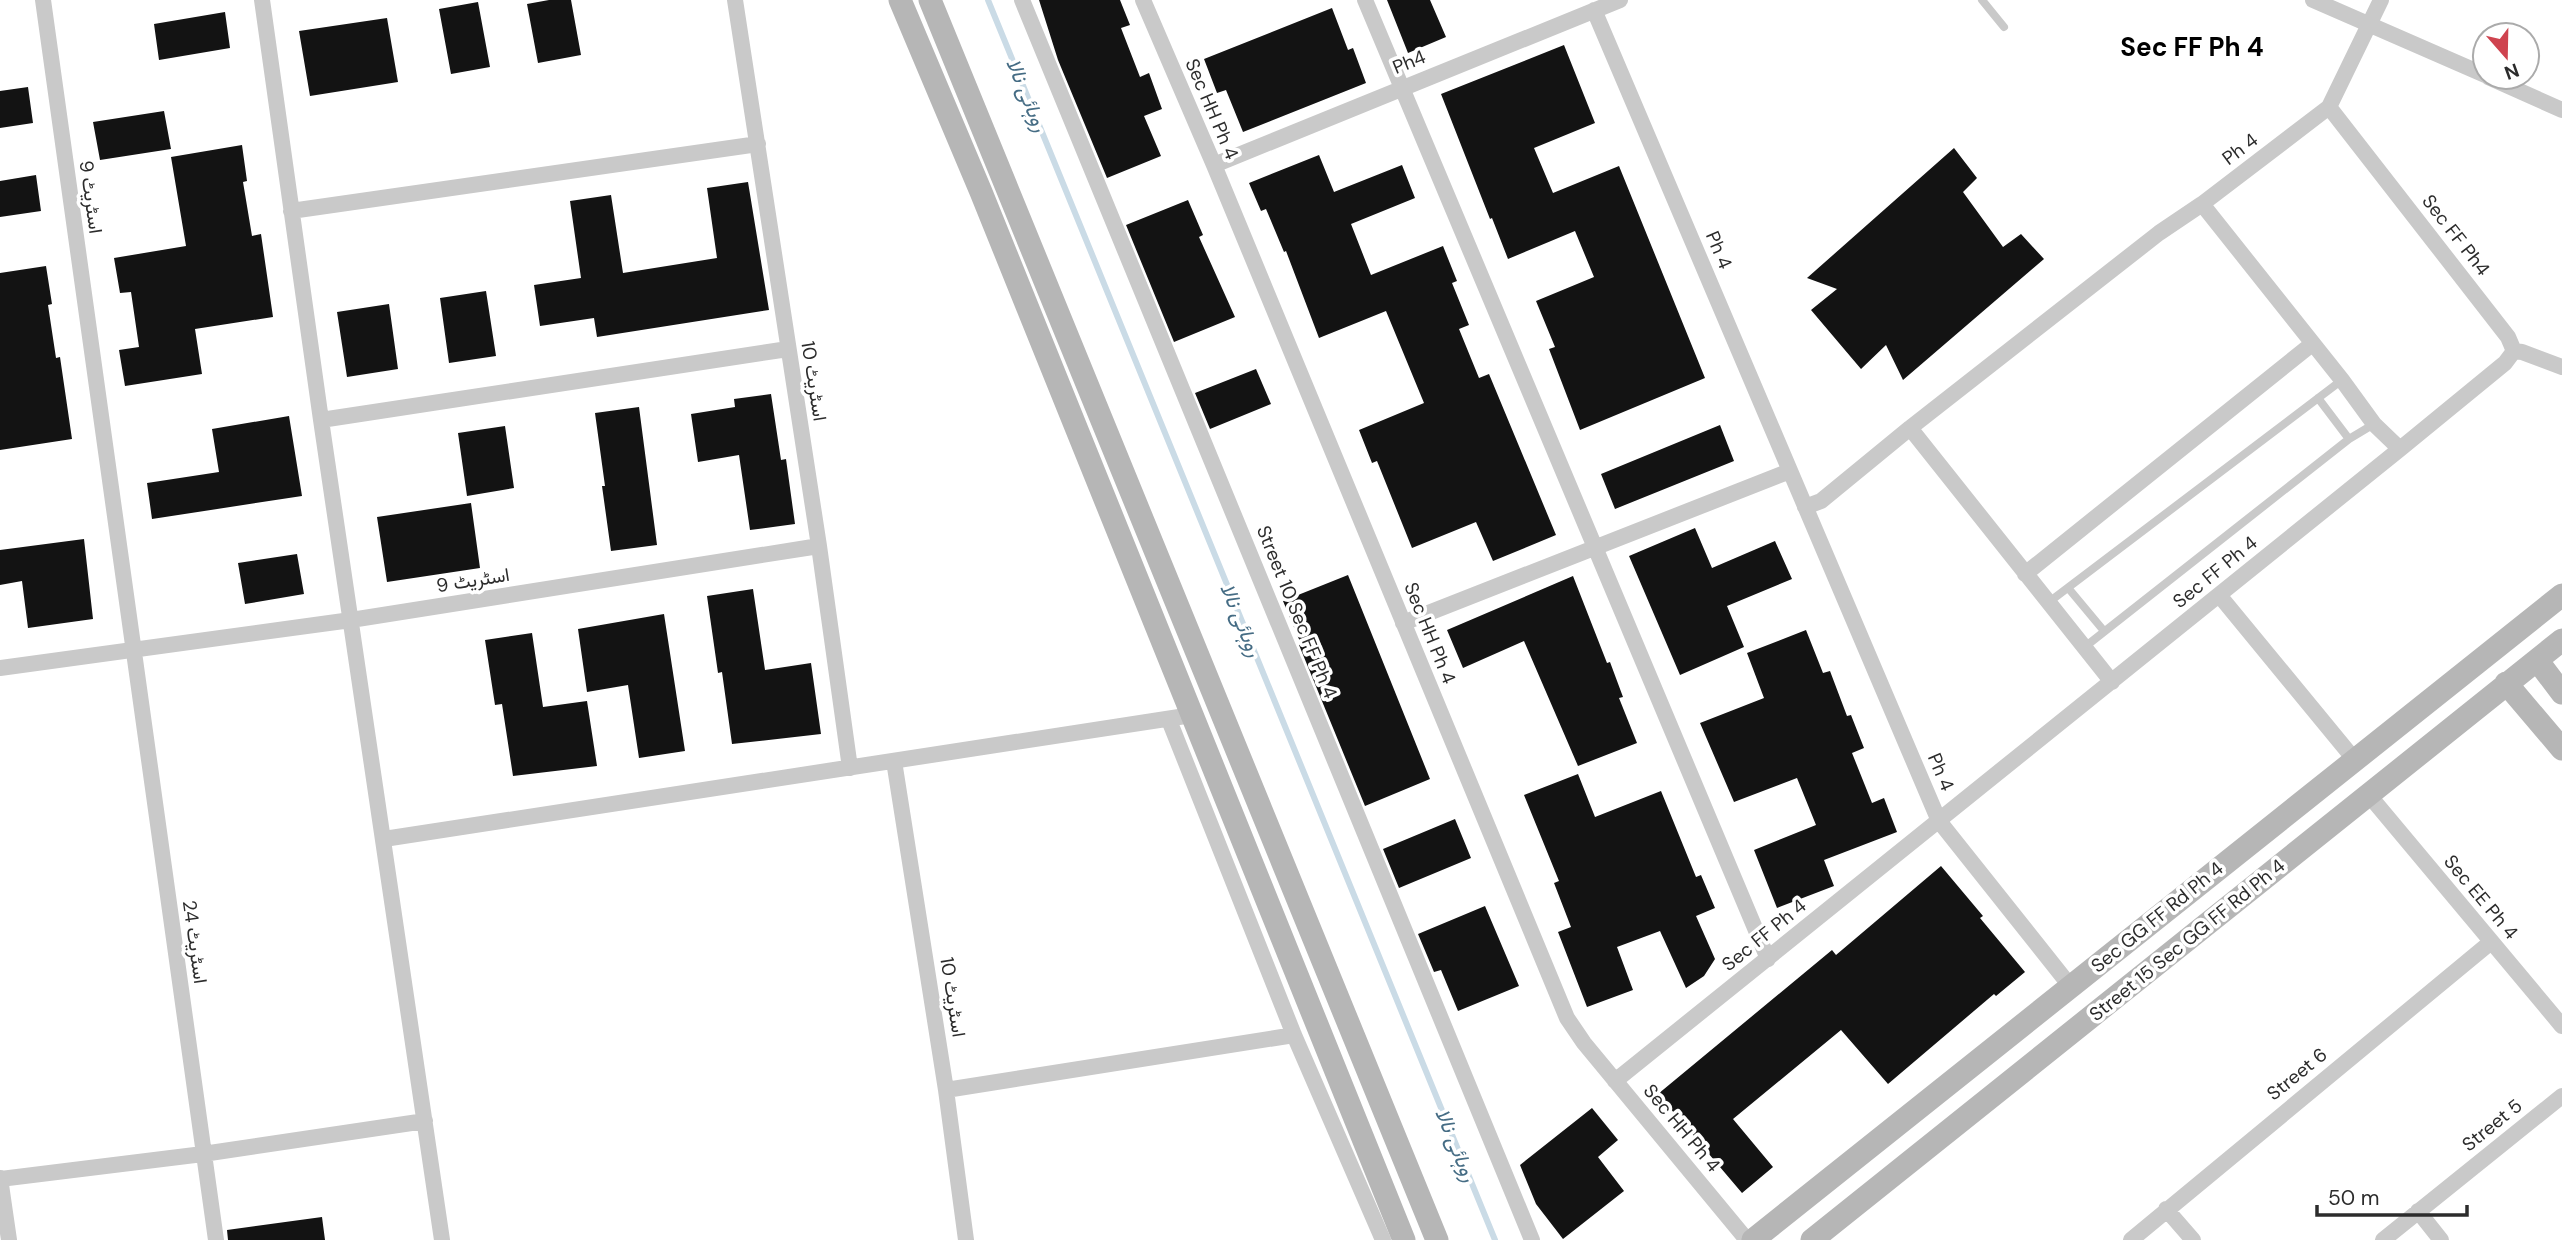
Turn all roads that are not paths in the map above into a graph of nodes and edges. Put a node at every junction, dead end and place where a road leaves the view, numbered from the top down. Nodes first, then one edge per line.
1 (43, 0) edge
2 (265, 0) edge
3 (735, 0) edge
4 (901, 0) edge
5 (930, 0) edge
6 (1022, 0) edge
7 (1143, 0) edge
8 (1365, 0) edge
9 (1620, 0) edge
10 (1982, 0) edge
11 (2313, 0) edge
12 (2381, 0) edge
13 (1594, 10) junction
14 (2370, 24) junction
15 (2004, 27) dead end
16 (2471, 69) edge
17 (1401, 88) junction
18 (2524, 91) edge
19 (2561, 106) edge
20 (2329, 107) junction
21 (758, 144) junction
22 (1214, 165) junction
23 (2202, 204) junction
24 (291, 211) junction
25 (2312, 344) junction
26 (788, 349) junction
27 (2514, 351) junction
28 (2562, 367) edge
29 (2342, 380) junction
30 (2318, 398) junction
31 (321, 420) junction
32 (2374, 424) junction
33 (1910, 428) junction
34 (2349, 439) junction
35 (2400, 449) junction
36 (1790, 471) junction
37 (1805, 507) junction
38 (819, 546) junction
39 (1595, 548) junction
40 (2025, 573) junction
41 (2069, 589) junction
42 (2220, 595) junction
43 (2562, 595) edge
44 (2049, 602) junction
45 (351, 620) junction
46 (1403, 623) junction
47 (2104, 631) junction
48 (2562, 640) edge
49 (2085, 646) junction
50 (133, 649) junction
51 (2537, 660) junction
52 (0, 668) edge
53 (2112, 682) junction
54 (2506, 682) junction
55 (2562, 693) edge
56 (1192, 715) junction
57 (1169, 720) junction
58 (2562, 749) edge
59 (2354, 759) junction
60 (894, 761) junction
61 (850, 768) junction
62 (2368, 794) junction
63 (1939, 821) junction
64 (384, 839) junction
65 (2491, 942) junction
66 (1768, 959) junction
67 (1295, 971) junction
68 (1272, 979) junction
69 (2071, 987) junction
70 (2562, 1026) edge
71 (1294, 1035) junction
72 (1615, 1081) junction
73 (946, 1090) junction
74 (2562, 1096) edge
75 (425, 1121) junction
76 (203, 1154) junction
77 (0, 1178) edge
78 (2166, 1209) junction
79 (2418, 1211) junction
80 (9, 1240) edge
81 (216, 1240) edge
82 (442, 1240) edge
83 (966, 1240) edge
84 (1383, 1240) edge
85 (1404, 1240) edge
86 (1437, 1240) edge
87 (1532, 1240) edge
88 (1747, 1240) edge
89 (1753, 1240) edge
90 (1812, 1240) edge
91 (2131, 1240) edge
92 (2193, 1240) edge
93 (2383, 1240) edge
94 (2441, 1240) edge

1 - 50 street, اسٹریٹ 9
2 - 24 street
3 - 21 street, اسٹریٹ 10
4 - 56 main road
5 - 86 main road
6 - 87 street, Street 10 Sec FF Ph 4
7 - 22 street, Sec HH Ph 4
8 - 17 street
9 - 13 street, Ph4
10 - 15 lane
11 - 14 street
12 - 14 street
13 - 17 street, Ph4
13 - 36 street, Ph 4
14 - 16 street
14 - 20 street
17 - 22 street, Ph4
17 - 39 street
18 - 19 street
20 - 23 street, Ph 4
20 - 27 street, Sec FF Ph4
21 - 24 street
21 - 26 street, اسٹریٹ 10
22 - 46 street, Sec HH Ph 4
23 - 25 street
23 - 33 street, Ph 4
24 - 31 street
25 - 29 street
25 - 40 street
26 - 31 street
26 - 38 street, اسٹریٹ 10
27 - 28 street
27 - 35 street, Sec FF Ph 4
29 - 30 lane
29 - 32 street
30 - 34 lane
30 - 41 lane
31 - 45 street
32 - 34 lane
32 - 35 street
33 - 37 street, Ph 4
33 - 40 street
34 - 47 lane
35 - 42 street, Sec FF Ph 4
36 - 37 street, Ph 4
36 - 39 street
37 - 63 street, Ph 4
38 - 45 street, اسٹریٹ 9
38 - 61 street, اسٹریٹ 10
39 - 46 street
39 - 66 street
40 - 44 street
41 - 44 lane
41 - 47 lane
42 - 53 street, Sec FF Ph 4
42 - 59 street
43 - 59 main road, Sec GG FF Rd Ph 4
44 - 49 street
45 - 50 street, اسٹریٹ 9
45 - 64 street
46 - 72 street, Sec HH Ph 4
47 - 49 lane
48 - 51 main road, Street 15 Sec GG FF Rd Ph 4
49 - 53 street
50 - 52 street, اسٹریٹ 9
50 - 76 street, اسٹریٹ 24
51 - 54 main road, Street 15 Sec GG FF Rd Ph 4
51 - 55 main road
53 - 63 street, Sec FF Ph 4
54 - 58 main road
54 - 62 main road, Street 15 Sec GG FF Rd Ph 4
56 - 57 street
56 - 67 main road
57 - 60 street
57 - 68 street
59 - 69 main road, Sec GG FF Rd Ph 4
60 - 61 street
60 - 73 street, اسٹریٹ 10
61 - 64 street
62 - 65 street, Sec EE Ph 4
62 - 90 main road, Street 15 Sec GG FF Rd Ph 4
63 - 66 street, Sec FF Ph 4
63 - 69 street
64 - 75 street
65 - 70 street, Sec EE Ph 4
65 - 78 street, Street 6
66 - 72 street, Sec FF Ph 4
67 - 68 street
67 - 85 main road
68 - 71 street
69 - 89 main road, Sec GG FF Rd Ph 4
71 - 73 street
71 - 84 street
72 - 88 street, Sec HH Ph 4
73 - 83 street, اسٹریٹ 10
74 - 79 street, Street 5
75 - 76 street
75 - 82 street
76 - 77 street
76 - 81 street, اسٹریٹ 24
77 - 80 street
78 - 91 street, Street 6
78 - 92 street
79 - 93 street, Street 5
79 - 94 street

